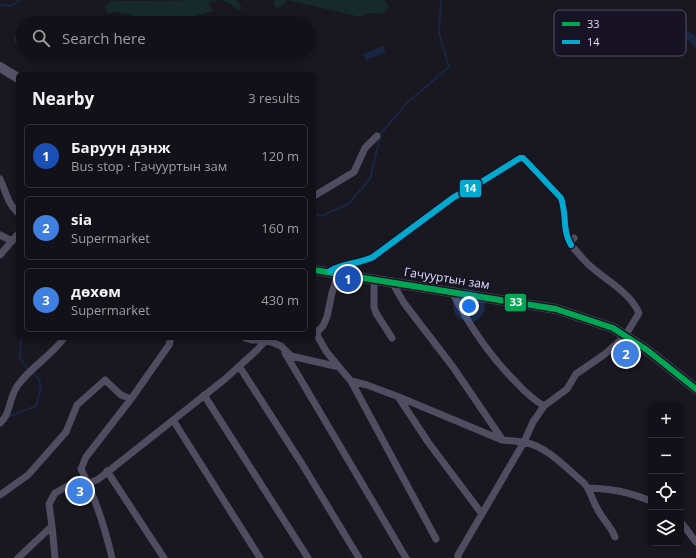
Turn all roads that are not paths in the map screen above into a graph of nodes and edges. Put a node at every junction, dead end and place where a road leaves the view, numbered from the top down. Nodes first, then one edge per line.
1 (0, 67) edge
2 (16, 77) edge
3 (377, 136) dead end
4 (0, 179) edge
5 (316, 195) edge
6 (16, 211) edge
7 (0, 235) edge
8 (16, 237) edge
9 (12, 242) junction
10 (0, 255) edge
11 (316, 270) edge
12 (333, 273) junction
13 (374, 279) junction
14 (392, 282) junction
15 (452, 292) junction
16 (625, 336) junction
17 (392, 338) dead end
18 (63, 340) edge
19 (170, 340) edge
20 (266, 340) edge
21 (269, 340) edge
22 (281, 346) junction
23 (239, 366) junction
24 (339, 367) junction
25 (351, 381) junction
26 (696, 389) edge
27 (204, 395) junction
28 (399, 397) junction
29 (131, 399) junction
30 (544, 406) junction
31 (173, 420) junction
32 (0, 423) edge
33 (502, 440) junction
34 (524, 442) junction
35 (107, 471) junction
36 (88, 483) junction
37 (589, 488) junction
38 (0, 495) edge
39 (648, 500) edge
40 (482, 514) junction
41 (52, 526) junction
42 (684, 526) edge
43 (615, 537) dead end
44 (436, 539) dead end
45 (696, 542) edge
46 (18, 558) edge
47 (55, 558) edge
48 (112, 558) edge
49 (164, 558) edge
50 (260, 558) edge
51 (308, 558) edge
52 (359, 558) edge
53 (406, 558) edge
54 (458, 558) edge

1 - 2 main road
3 - 5 street
4 - 6 street
7 - 9 street
8 - 9 street
9 - 10 street
11 - 12 main road, Гачууртын зам
12 - 13 main road, Гачууртын зам
12 - 16 street
12 - 24 street
13 - 14 main road, Гачууртын зам
13 - 17 street
14 - 15 main road, Гачууртын зам
14 - 33 street
15 - 16 main road, Гачууртын зам
15 - 30 street
16 - 26 main road, Гачууртын зам
16 - 30 street
18 - 32 street
19 - 29 street
20 - 23 street
21 - 22 street
22 - 24 street
22 - 53 street
23 - 27 street
23 - 52 street
24 - 25 street
25 - 28 street
25 - 44 street
27 - 31 street
27 - 51 street
28 - 33 street
28 - 40 street
29 - 36 street
29 - 38 street
30 - 34 street
31 - 35 street
31 - 50 street
33 - 34 street
34 - 37 street
34 - 40 street
35 - 36 street
35 - 49 street
36 - 41 street
36 - 48 street
37 - 39 street
37 - 43 street
40 - 54 street
41 - 46 street
41 - 47 street
42 - 45 street

